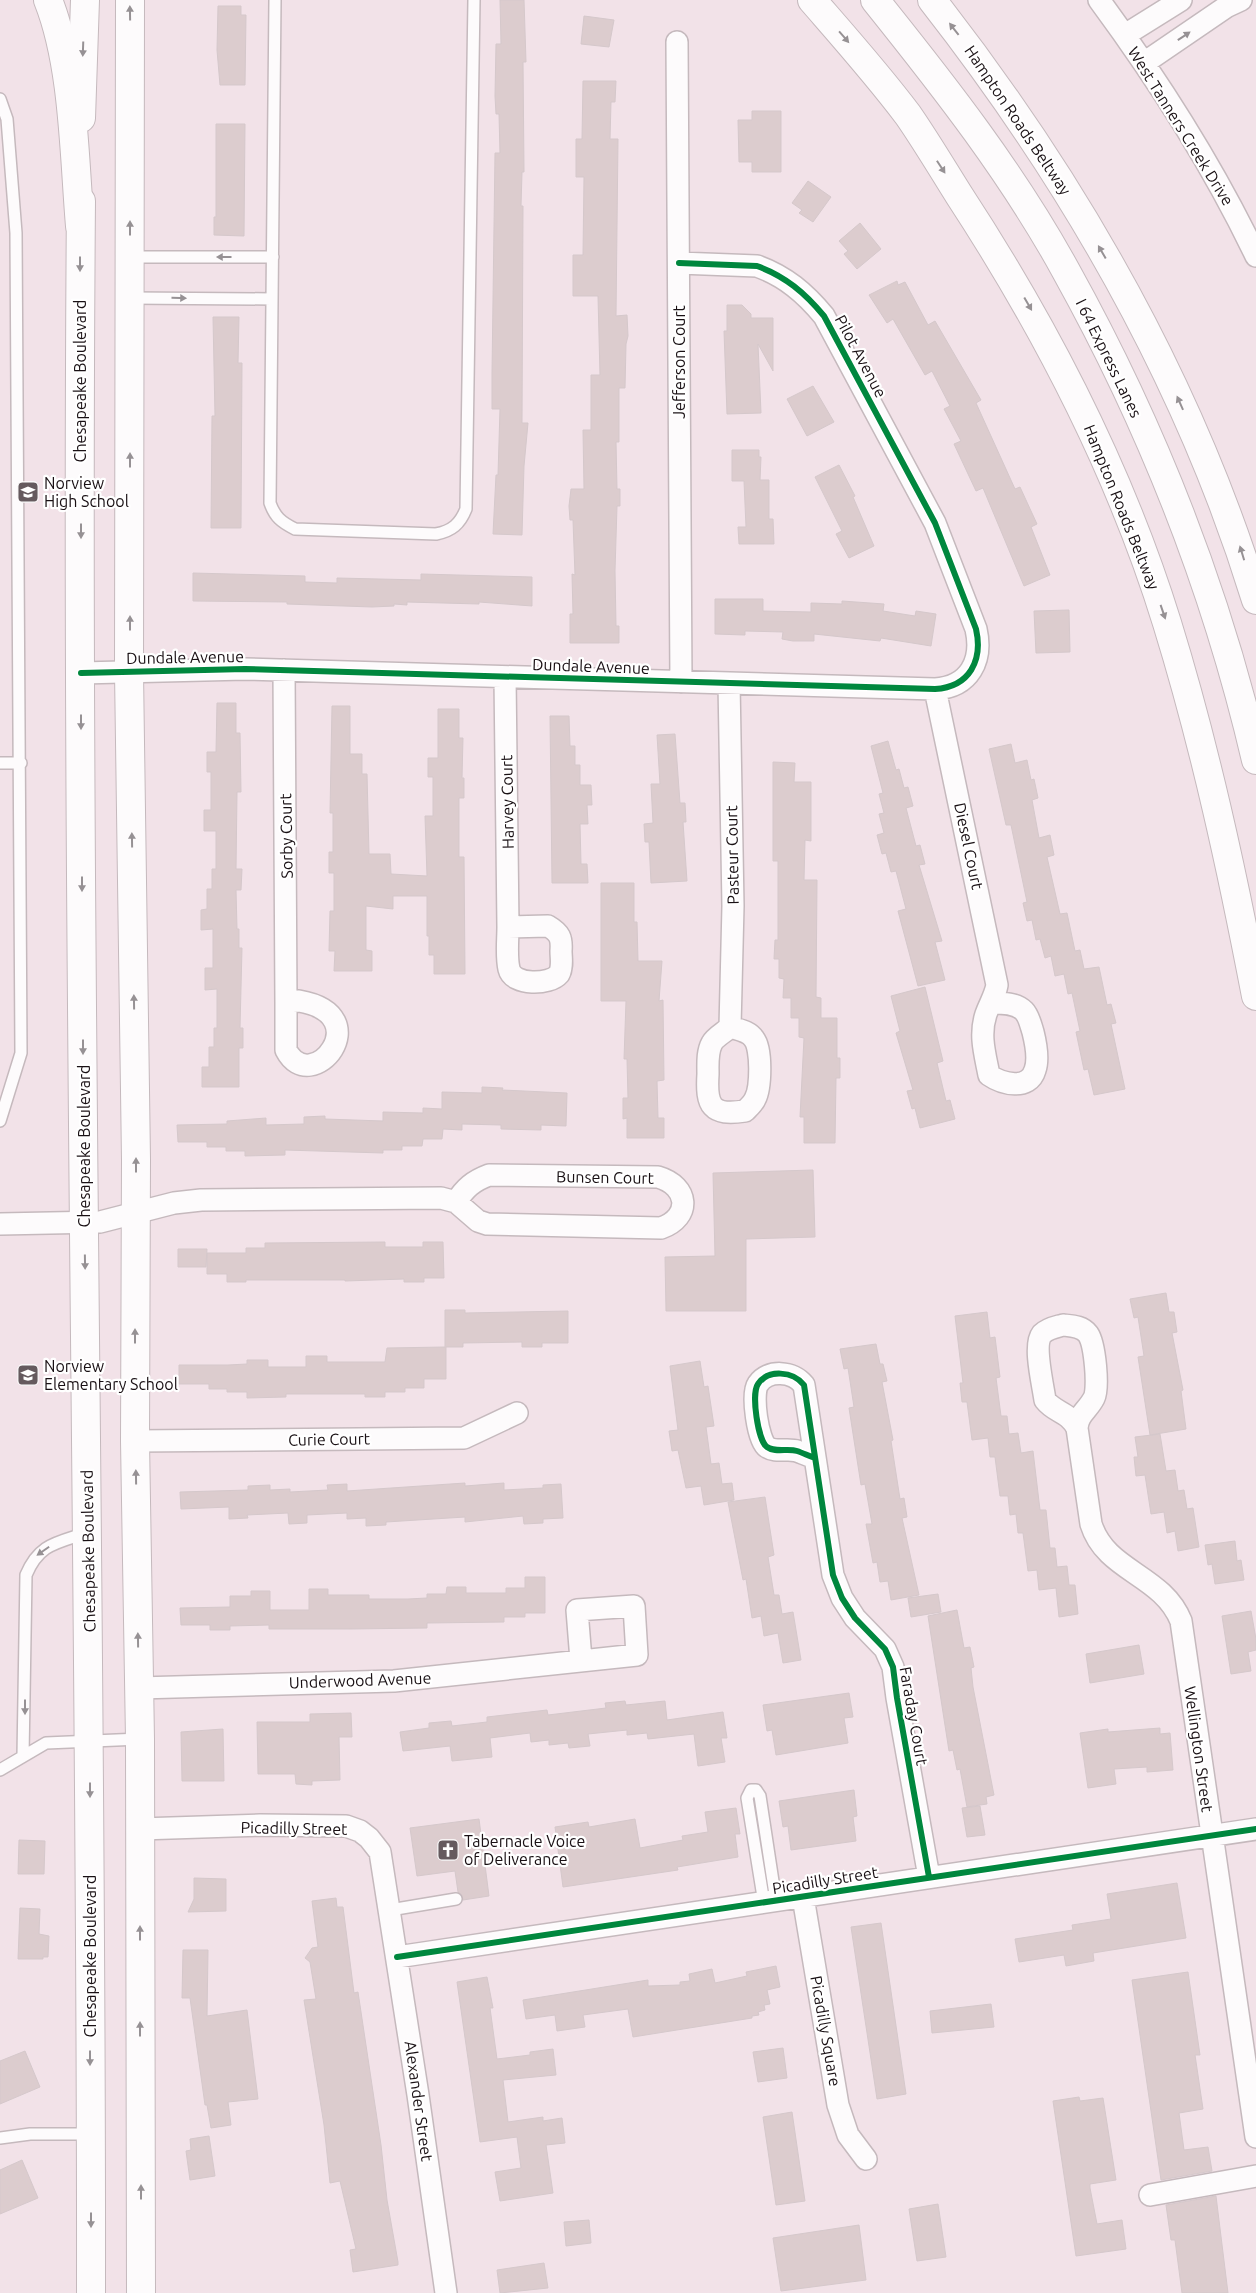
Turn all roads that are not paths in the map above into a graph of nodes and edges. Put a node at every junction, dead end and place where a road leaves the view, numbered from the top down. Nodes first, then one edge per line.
1 (48, 0) edge
2 (85, 0) edge
3 (130, 0) edge
4 (275, 0) edge
5 (474, 0) edge
6 (812, 0) edge
7 (875, 0) edge
8 (932, 0) edge
9 (1099, 0) edge
10 (1180, 0) edge
11 (1241, 0) edge
12 (1125, 35) junction
13 (677, 42) dead end
14 (1144, 63) junction
15 (0, 100) edge
16 (0, 192) edge
17 (13, 192) junction
18 (80, 226) junction
19 (1256, 256) edge
20 (130, 257) junction
21 (273, 257) junction
22 (679, 263) junction
23 (130, 298) junction
24 (272, 299) junction
25 (947, 554) joint
26 (1256, 600) edge
27 (284, 670) junction
28 (130, 672) junction
29 (81, 673) junction
30 (505, 677) junction
31 (681, 682) junction
32 (729, 684) junction
33 (935, 689) junction
34 (1256, 760) edge
35 (0, 762) edge
36 (20, 763) junction
37 (508, 927) dead end
38 (1256, 996) edge
39 (286, 1002) dead end
40 (992, 1003) dead end
41 (730, 1028) dead end
42 (0, 1121) edge
43 (456, 1202) junction
44 (136, 1214) junction
45 (84, 1222) junction
46 (0, 1224) edge
47 (517, 1413) dead end
48 (1077, 1428) dead end
49 (135, 1441) junction
50 (815, 1458) dead end
51 (87, 1532) junction
52 (581, 1660) dead end
53 (139, 1688) junction
54 (140, 1739) junction
55 (89, 1741) junction
56 (23, 1756) junction
57 (0, 1770) edge
58 (1256, 1828) edge
59 (140, 1830) junction
60 (1211, 1836) junction
61 (930, 1877) junction
62 (803, 1897) junction
63 (456, 1900) dead end
64 (770, 1902) junction
65 (390, 1910) junction
66 (397, 1957) junction
67 (90, 2134) junction
68 (1256, 2137) edge
69 (0, 2138) edge
70 (866, 2159) dead end
71 (1256, 2176) edge
72 (1150, 2194) dead end
73 (91, 2293) edge
74 (141, 2293) edge
75 (446, 2293) edge

1 - 18 main road
2 -> 18 main road, Chesapeake Boulevard
20 -> 3 main road
4 - 21 lane
5 - 24 lane
6 -> 38 main road, Hampton Roads Beltway
7 - 34 main road, I 64 Express Lanes
26 -> 8 main road, Hampton Roads Beltway
9 - 12 street, West Tanners Creek Drive
10 - 12 street
14 -> 11 street
12 - 14 street, West Tanners Creek Drive
13 - 22 street, Jefferson Court
14 - 19 street, West Tanners Creek Drive
15 - 17 lane
16 - 17 lane
17 - 36 lane
18 -> 29 main road, Chesapeake Boulevard
21 -> 20 lane
20 - 23 main road
21 - 24 lane
22 - 25 street, Pilot Avenue
22 - 31 street, Jefferson Court
23 -> 24 lane
28 -> 23 main road
25 - 33 street, Dundale Avenue
27 - 28 street, Dundale Avenue
27 - 30 street, Dundale Avenue
27 - 39 street, Sorby Court
28 - 29 street, Dundale Avenue
44 -> 28 main road
29 -> 45 main road, Chesapeake Boulevard
30 - 31 street, Dundale Avenue
30 - 37 street, Harvey Court
31 - 32 street, Dundale Avenue
32 - 33 street, Dundale Avenue
32 - 41 street, Pasteur Court
33 - 40 street, Diesel Court
35 - 36 lane
36 - 42 lane
43 - 43 street, Bunsen Court
43 - 44 street
44 - 45 street
49 -> 44 main road
45 - 46 street
45 -> 51 main road, Chesapeake Boulevard
47 - 49 street, Curie Court
48 - 60 street, Wellington Street
53 -> 49 main road
50 - 61 street, Faraday Court
51 - 55 main road, Chesapeake Boulevard
51 -> 56 lane
52 - 53 street, Underwood Avenue
53 - 54 main road
54 - 55 lane
54 - 59 main road
55 - 56 lane
55 -> 67 main road, Chesapeake Boulevard
56 - 57 lane
58 - 60 street, Picadilly Street
59 - 65 street, Picadilly Street
74 -> 59 main road
60 - 61 street, Picadilly Street
60 - 68 street, Wellington Street
61 - 62 street, Picadilly Street
62 - 64 street, Picadilly Street
62 - 70 street, Picadilly Square
63 - 65 lane
64 - 64 lane
64 - 66 street, Picadilly Street
65 - 66 street, Alexander Street
66 - 75 street, Alexander Street
67 - 69 lane
67 -> 73 main road, Chesapeake Boulevard
71 - 72 street

